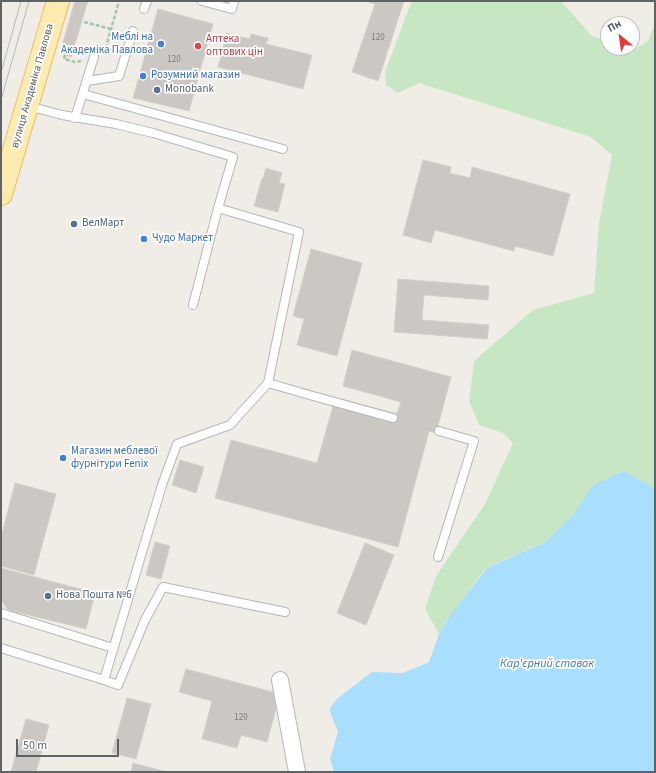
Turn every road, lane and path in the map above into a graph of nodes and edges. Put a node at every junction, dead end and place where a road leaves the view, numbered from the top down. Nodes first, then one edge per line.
1 (58, 1) edge
2 (119, 1) edge
3 (202, 1) edge
4 (234, 1) edge
5 (84, 22) dead end
6 (111, 29) junction
7 (133, 31) dead end
8 (65, 55) dead end
9 (94, 57) junction
10 (87, 81) junction
11 (83, 94) junction
12 (27, 106) junction
13 (75, 118) junction
14 (283, 149) dead end
15 (1, 194) edge
16 (218, 208) junction
17 (193, 305) dead end
18 (268, 383) junction
19 (393, 418) dead end
20 (439, 430) dead end
21 (438, 557) dead end
22 (285, 612) dead end
23 (1, 613) edge
24 (1, 648) edge
25 (113, 648) junction
26 (104, 680) junction
27 (280, 680) dead end
28 (297, 772) edge

1 - 12 main road, вулиця Академіка Павлова
2 - 6 path
3 - 4 lane
5 - 6 path
6 - 9 path
7 - 10 lane
8 - 9 path
9 - 10 lane
10 - 11 lane
11 - 13 lane
11 - 14 lane
12 - 13 lane
12 - 15 main road, вулиця Академіка Павлова
13 - 16 lane
16 - 17 lane
16 - 18 lane
18 - 19 lane
18 - 25 lane
20 - 21 lane
22 - 26 lane
23 - 25 lane
24 - 26 lane
25 - 26 lane
27 - 28 street

